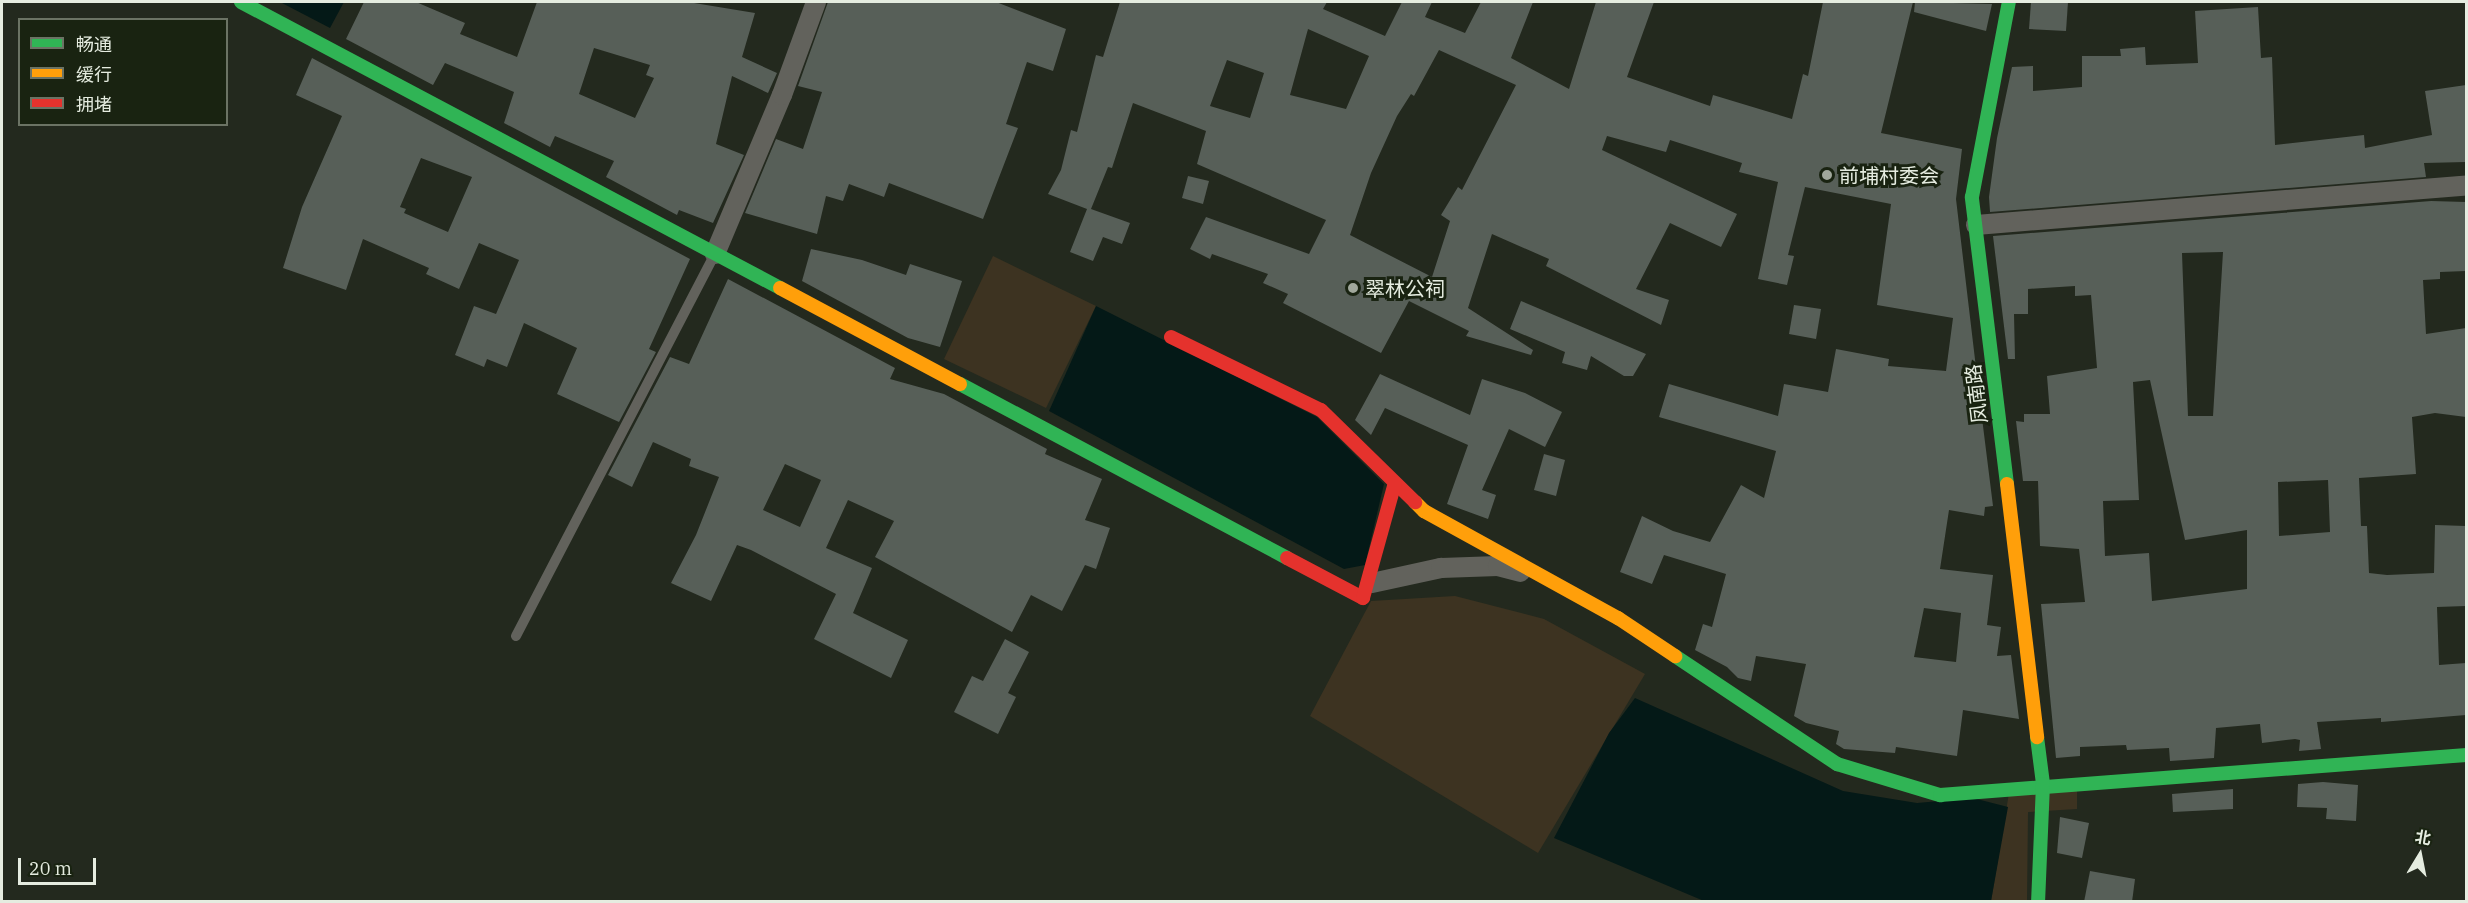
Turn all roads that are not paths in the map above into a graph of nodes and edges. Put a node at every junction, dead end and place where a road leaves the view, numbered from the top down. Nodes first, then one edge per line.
1 (241, 2) edge
2 (816, 2) edge
3 (2009, 2) edge
4 (2466, 186) edge
5 (1976, 225) junction
6 (715, 254) junction
7 (1171, 337) dead end
8 (1395, 483) junction
9 (1547, 579) junction
10 (1372, 583) dead end
11 (516, 636) dead end
12 (2466, 755) edge
13 (2043, 784) junction
14 (2038, 902) edge

1 - 6 street
2 - 6 street
3 - 5 street, 凤南路
4 - 5 street
5 - 13 street, 凤南路
6 - 8 street
6 - 11 lane
7 - 8 street
8 - 9 street
9 - 10 street
9 - 13 street
12 - 13 street
13 - 14 street, 凤南路

